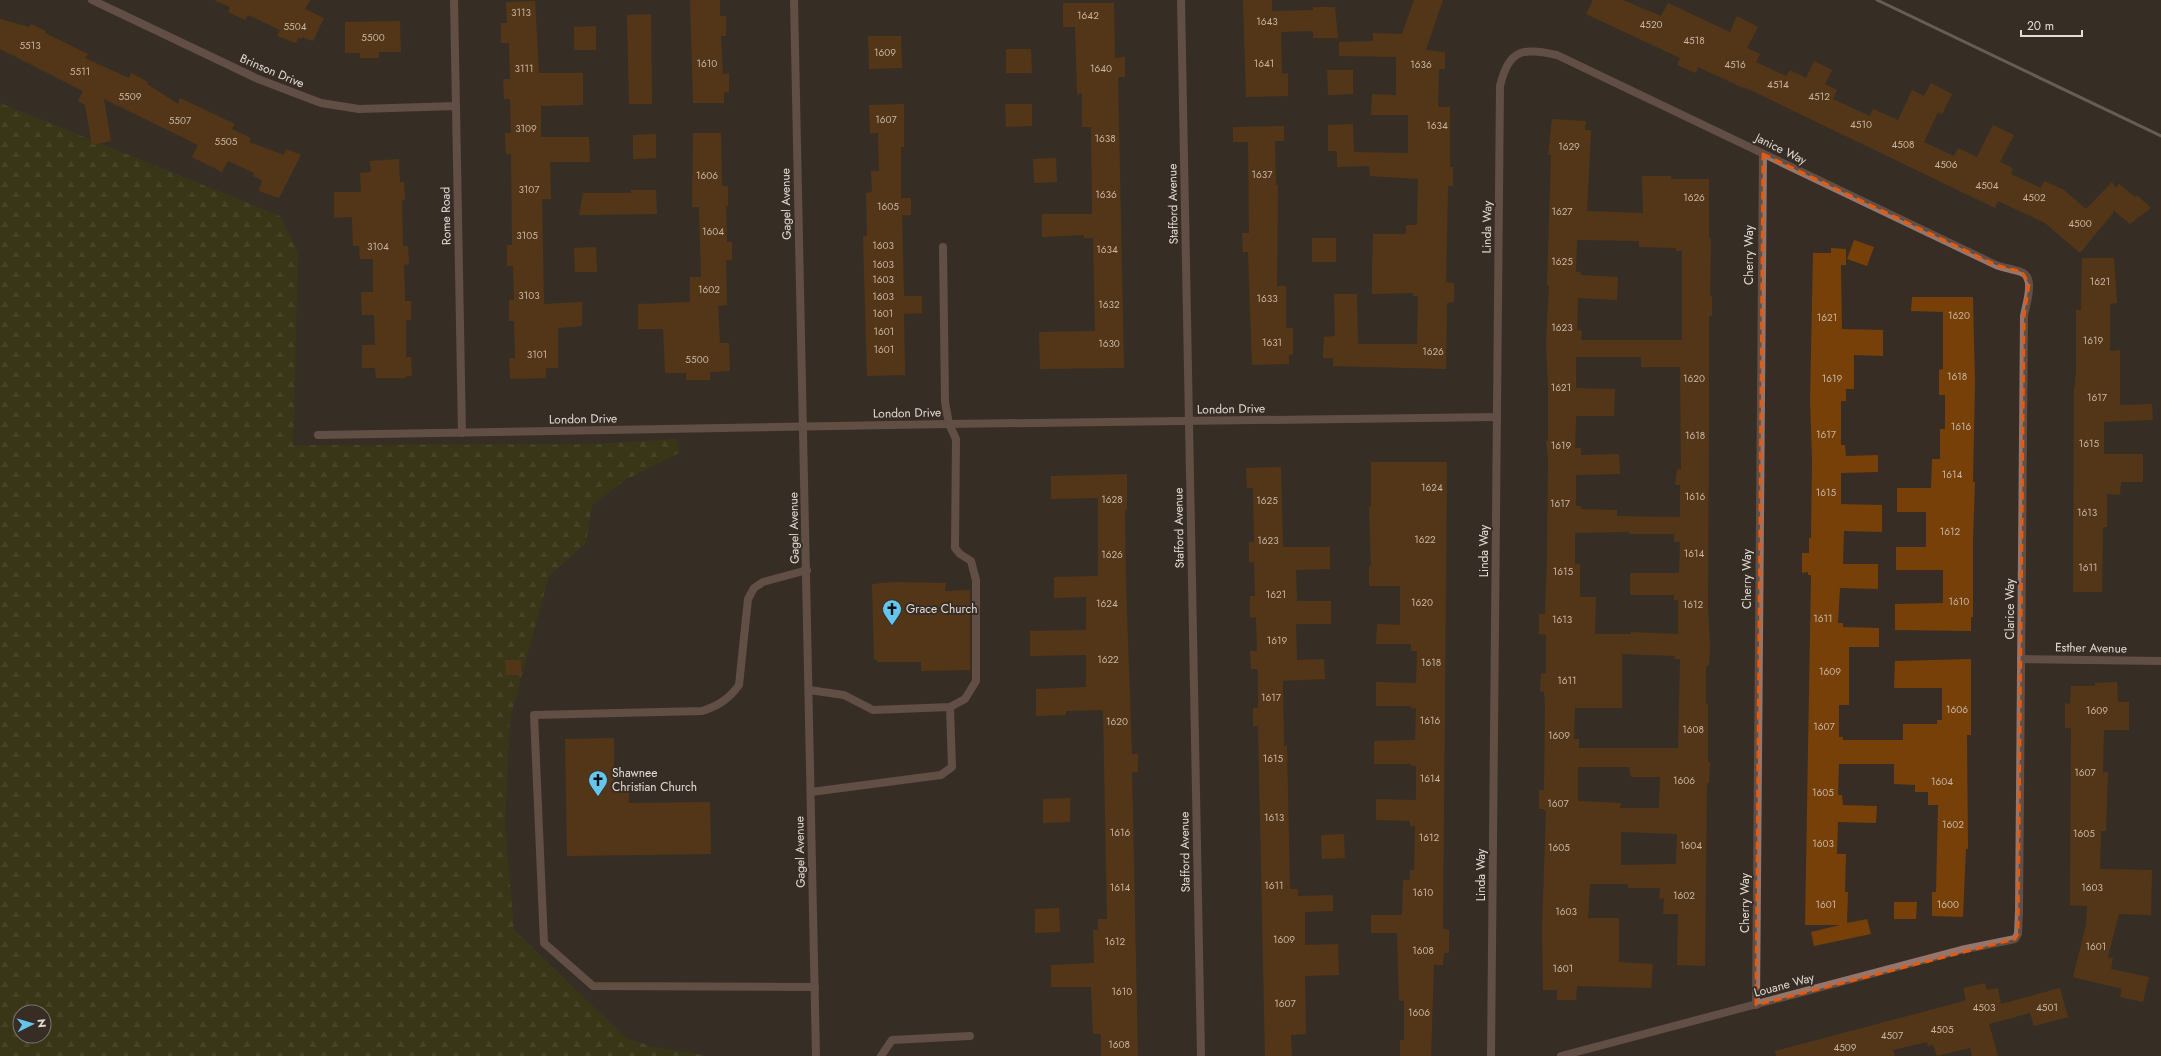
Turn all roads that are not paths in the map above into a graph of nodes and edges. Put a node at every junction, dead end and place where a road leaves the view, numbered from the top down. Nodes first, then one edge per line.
1 (92, 0) edge
2 (454, 0) edge
3 (794, 0) edge
4 (1181, 0) edge
5 (1520, 53) joint
6 (456, 106) junction
7 (1763, 154) junction
8 (942, 248) dead end
9 (2028, 278) joint
10 (1497, 417) junction
11 (1189, 422) junction
12 (949, 424) junction
13 (804, 428) junction
14 (462, 433) junction
15 (318, 435) dead end
16 (807, 570) junction
17 (2021, 659) junction
18 (2161, 661) edge
19 (809, 690) junction
20 (950, 707) junction
21 (811, 792) junction
22 (2015, 939) joint
23 (815, 987) junction
24 (1756, 1005) junction
25 (970, 1036) dead end
26 (816, 1056) edge
27 (881, 1056) edge
28 (1201, 1056) edge
29 (1492, 1056) edge
30 (1561, 1056) edge

1 - 6 street, Brinson Drive
2 - 6 street, Rome Road
3 - 13 street, Gagel Avenue
4 - 11 street, Stafford Avenue
5 - 7 street, Janice Way
5 - 10 street, Linda Way
6 - 14 street, Rome Road
7 - 9 street, Janice Way
7 - 24 street, Cherry Way
8 - 12 street
9 - 17 street, Clarice Way
10 - 11 street, London Drive
10 - 29 street, Linda Way
11 - 12 street, London Drive
11 - 28 street, Stafford Avenue
12 - 13 street, London Drive
12 - 20 street
13 - 14 street, London Drive
13 - 16 street, Gagel Avenue
14 - 15 street, London Drive
16 - 19 street, Gagel Avenue
16 - 23 street
17 - 18 street, Esther Avenue
17 - 22 street, Clarice Way
19 - 20 street
19 - 21 street, Gagel Avenue
20 - 21 street
21 - 23 street, Gagel Avenue
22 - 24 street, Louane Way
23 - 26 street, Gagel Avenue
24 - 30 street, Louane Way
25 - 27 street

